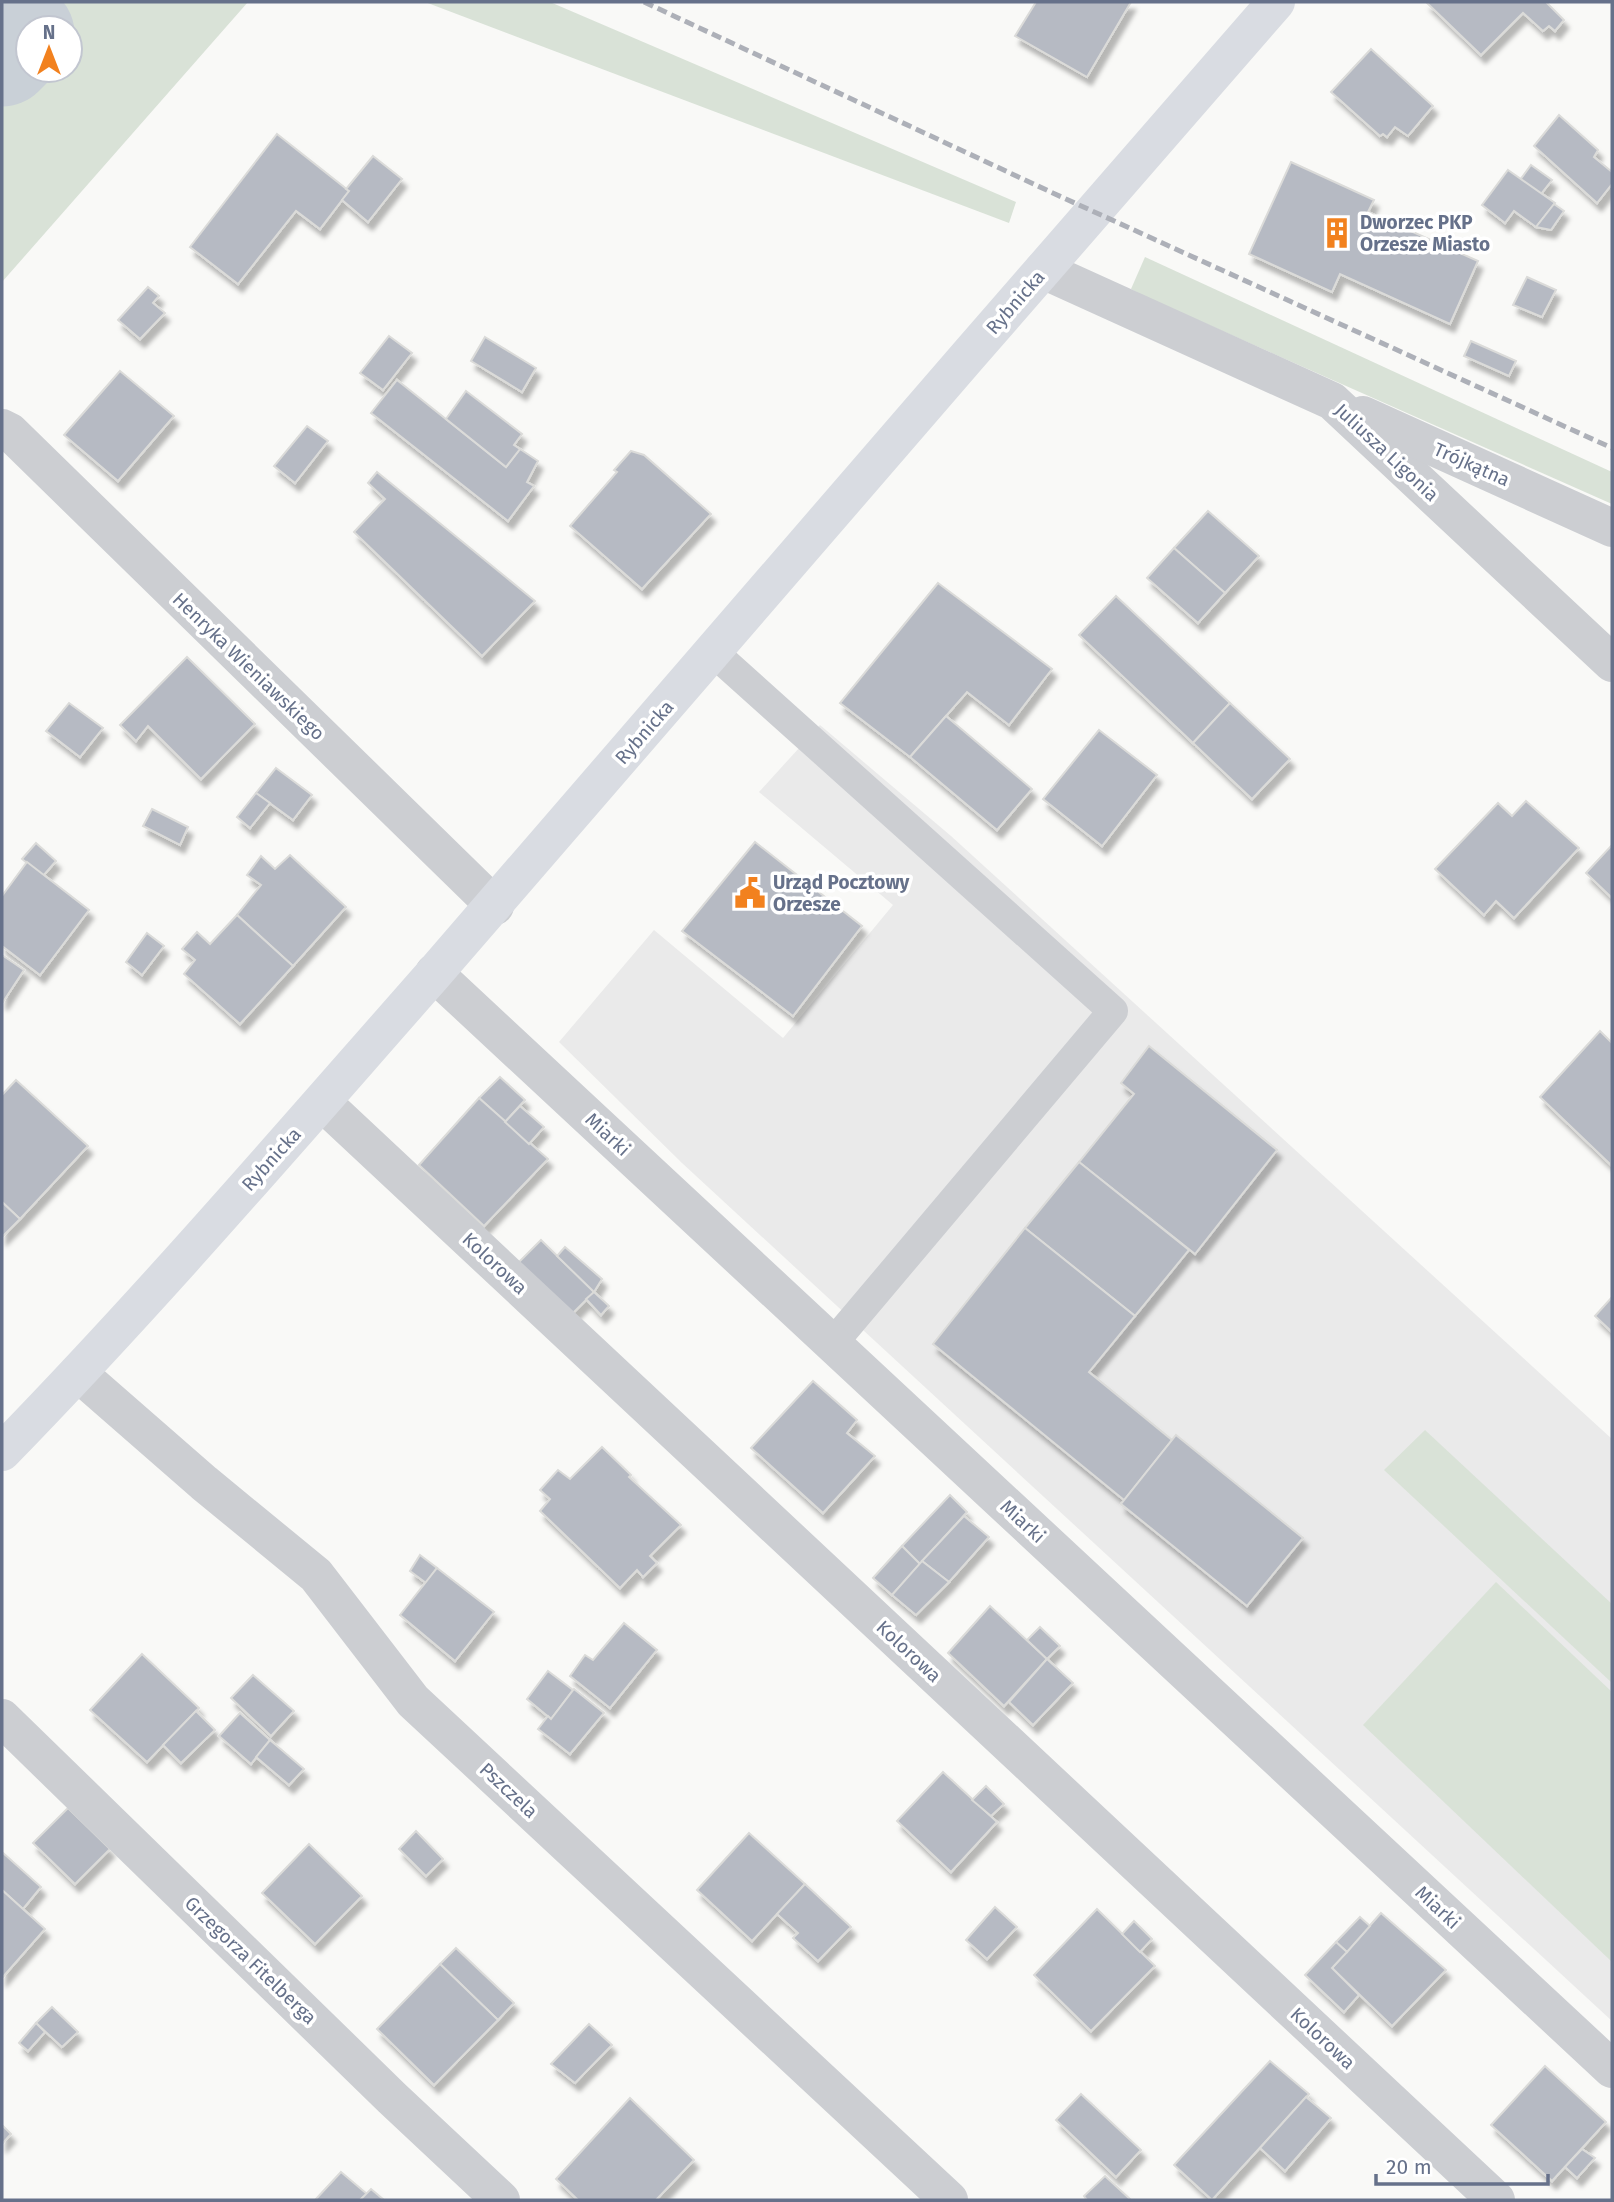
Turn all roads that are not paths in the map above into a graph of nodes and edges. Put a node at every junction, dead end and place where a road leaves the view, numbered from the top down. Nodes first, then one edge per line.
1 (1276, 2) edge
2 (1043, 270) junction
3 (1332, 401) junction
4 (2, 429) edge
5 (1612, 528) edge
6 (713, 652) junction
7 (1612, 663) edge
8 (495, 906) junction
9 (434, 973) junction
10 (322, 1102) junction
11 (833, 1343) junction
12 (78, 1373) junction
13 (2, 1452) edge
14 (2, 1718) edge
15 (1612, 2068) edge
16 (502, 2200) edge
17 (949, 2200) edge
18 (1496, 2200) edge

1 - 2 main road, Rybnicka
2 - 3 street, Juliusza Ligonia
2 - 6 main road, Rybnicka
3 - 5 street, Trójkątna
3 - 7 street, Juliusza Ligonia
4 - 8 street, Henryka Wieniawskiego
6 - 8 main road, Rybnicka
6 - 11 lane
8 - 9 main road, Rybnicka
9 - 10 main road, Rybnicka
9 - 11 street, Miarki
10 - 12 main road, Rybnicka
10 - 18 street, Kolorowa
11 - 15 street, Miarki
12 - 13 main road, Rybnicka
12 - 17 street, Pszczela
14 - 16 street, Grzegorza Fitelberga

